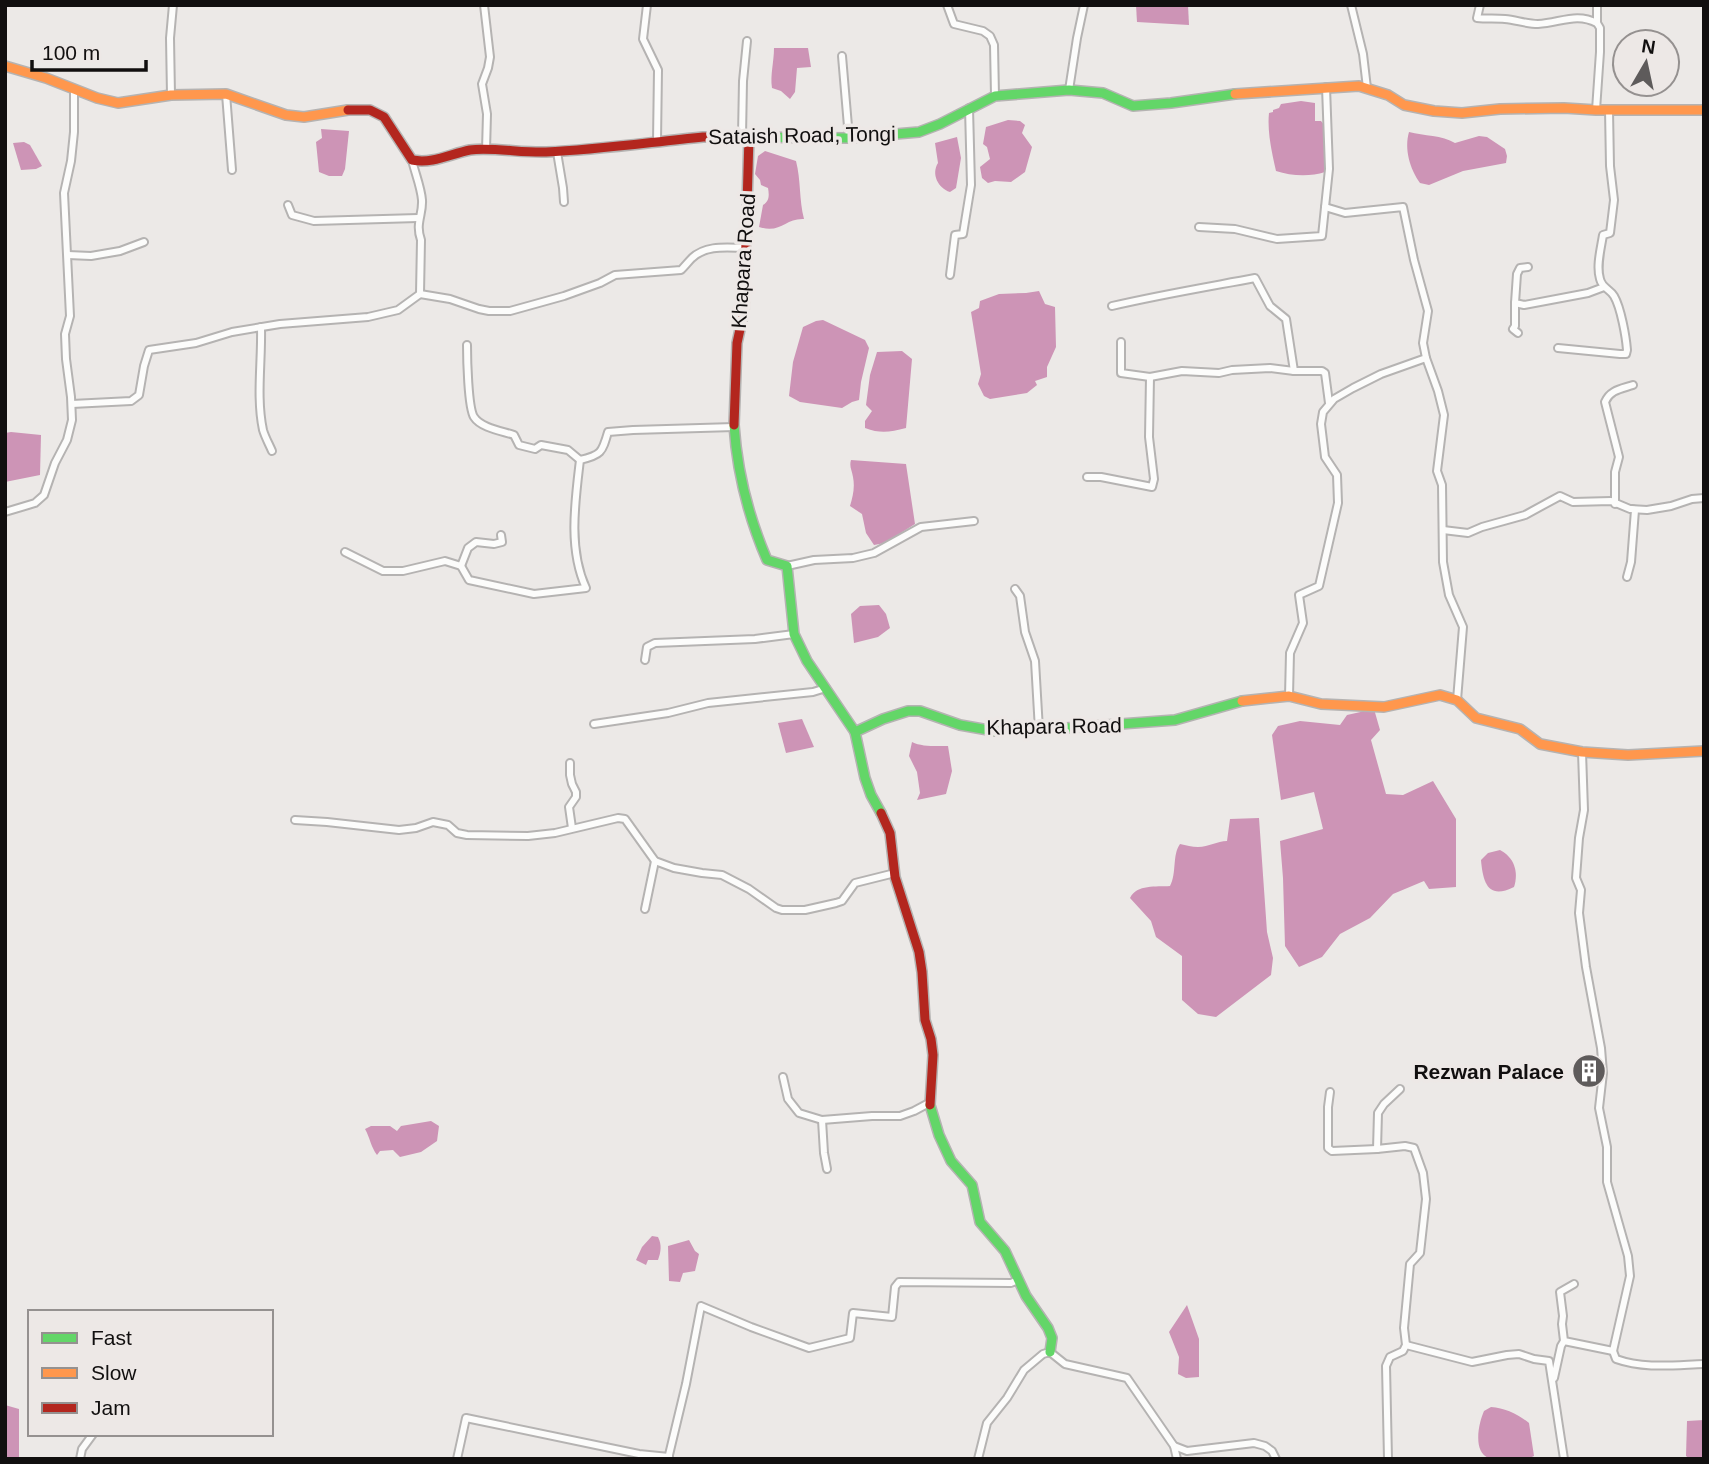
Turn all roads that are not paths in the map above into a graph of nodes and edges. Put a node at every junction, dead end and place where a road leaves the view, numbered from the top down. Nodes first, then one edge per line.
1 (173, 5) edge
2 (484, 5) edge
3 (647, 5) edge
4 (947, 5) edge
5 (1084, 5) edge
6 (1351, 5) edge
7 (1480, 5) edge
8 (1597, 5) edge
9 (1597, 23) junction
10 (747, 41) dead end
11 (842, 56) dead end
12 (5, 66) edge
13 (1326, 88) junction
14 (1367, 88) junction
15 (74, 89) junction
16 (1069, 90) junction
17 (226, 94) junction
18 (171, 95) junction
19 (995, 96) junction
20 (970, 108) junction
21 (1596, 110) junction
22 (1609, 110) junction
23 (1704, 110) edge
24 (745, 136) junction
25 (849, 138) junction
26 (657, 141) junction
27 (486, 150) junction
28 (557, 152) junction
29 (412, 160) junction
30 (232, 170) dead end
31 (564, 202) dead end
32 (288, 205) dead end
33 (1325, 207) junction
34 (418, 218) junction
35 (1199, 228) dead end
36 (144, 242) dead end
37 (747, 248) junction
38 (68, 255) junction
39 (1528, 267) dead end
40 (950, 275) dead end
41 (1604, 288) junction
42 (420, 295) junction
43 (1515, 303) junction
44 (1112, 306) dead end
45 (261, 327) junction
46 (1518, 334) dead end
47 (1121, 342) dead end
48 (467, 345) dead end
49 (1559, 348) dead end
50 (1426, 358) junction
51 (1294, 372) junction
52 (1150, 377) junction
53 (1633, 385) dead end
54 (1329, 403) junction
55 (72, 404) junction
56 (734, 427) junction
57 (272, 451) dead end
58 (580, 460) junction
59 (1087, 478) dead end
60 (1704, 498) edge
61 (1615, 504) junction
62 (1630, 509) junction
63 (5, 512) edge
64 (974, 521) dead end
65 (1443, 530) junction
66 (501, 534) dead end
67 (345, 552) dead end
68 (461, 566) junction
69 (787, 566) junction
70 (1627, 577) dead end
71 (1015, 589) dead end
72 (794, 634) junction
73 (645, 660) dead end
74 (826, 688) junction
75 (1289, 696) junction
76 (1457, 700) junction
77 (594, 724) dead end
78 (1039, 730) junction
79 (855, 732) junction
80 (1704, 751) edge
81 (1581, 752) junction
82 (570, 763) dead end
83 (295, 820) dead end
84 (572, 828) junction
85 (655, 861) junction
86 (895, 873) junction
87 (646, 909) dead end
88 (783, 1077) dead end
89 (1400, 1089) dead end
90 (1330, 1092) dead end
91 (929, 1103) junction
92 (822, 1120) junction
93 (1377, 1149) junction
94 (827, 1169) dead end
95 (1018, 1280) junction
96 (1574, 1284) dead end
97 (1564, 1340) junction
98 (1406, 1345) junction
99 (1612, 1351) junction
100 (1050, 1352) junction
101 (1704, 1364) edge
102 (1553, 1383) junction
103 (92, 1436) edge
104 (1174, 1446) junction
105 (668, 1458) edge
106 (80, 1459) edge
107 (457, 1459) edge
108 (978, 1459) edge
109 (1177, 1459) edge
110 (1276, 1459) edge
111 (1388, 1459) edge
112 (1564, 1459) edge

1 - 18 street
2 - 27 street
3 - 26 street
4 - 19 street
5 - 16 street
6 - 14 street
7 - 9 street
8 - 9 street
9 - 21 street
10 - 24 street
11 - 25 street
12 - 15 street
13 - 14 street, Sataish Road, Tongi
13 - 16 street, Sataish Road, Tongi
13 - 33 street
14 - 21 street, Sataish Road, Tongi
15 - 18 street
15 - 38 street
16 - 19 street, Sataish Road, Tongi
17 - 18 street
17 - 29 street
17 - 30 street
19 - 20 street, Sataish Road, Tongi
20 - 25 street, Sataish Road, Tongi
20 - 40 street
21 - 22 street, Sataish Road, Tongi
22 - 23 street, Sataish Road, Tongi
22 - 41 street
24 - 25 street, Sataish Road, Tongi
24 - 26 street, Sataish Road, Tongi
24 - 37 street, Khapara Road
26 - 28 street, Sataish Road, Tongi
27 - 28 street, Sataish Road, Tongi
27 - 29 street, Sataish Road, Tongi
28 - 31 street
29 - 34 street
32 - 34 street
33 - 35 street
33 - 50 street
34 - 42 street
36 - 38 street
37 - 42 street
37 - 56 street, Khapara Road
38 - 55 street
39 - 43 street
41 - 43 street
41 - 49 street
42 - 45 street
43 - 46 street
44 - 51 street
45 - 55 street
45 - 57 street
47 - 52 street
48 - 58 street
50 - 54 street
50 - 65 street
51 - 52 street
51 - 54 street
52 - 59 street
53 - 61 street
54 - 75 street
55 - 63 street
56 - 58 street
56 - 69 street, Khapara Road
58 - 68 street
60 - 62 street
61 - 62 street
61 - 65 street
62 - 70 street
64 - 69 street
65 - 76 street
66 - 68 street
67 - 68 street
69 - 72 street
71 - 78 street
72 - 73 street
72 - 74 street
74 - 77 street
74 - 79 street
75 - 76 street, Khapara Road
75 - 78 street, Khapara Road
76 - 81 street
78 - 79 street, Khapara Road
79 - 86 street
80 - 81 street
81 - 99 street
82 - 84 street
83 - 84 street
84 - 85 street
85 - 86 street
85 - 87 street
86 - 91 street
88 - 92 street
89 - 93 street
90 - 93 street
91 - 92 street
91 - 95 street
92 - 94 street
93 - 98 street
95 - 100 street
95 - 105 street
96 - 97 street
97 - 99 street
97 - 102 street
98 - 102 street
98 - 111 street
99 - 101 street
100 - 104 street
100 - 108 street
102 - 112 street
103 - 106 street
104 - 109 street
104 - 110 street
105 - 107 street

